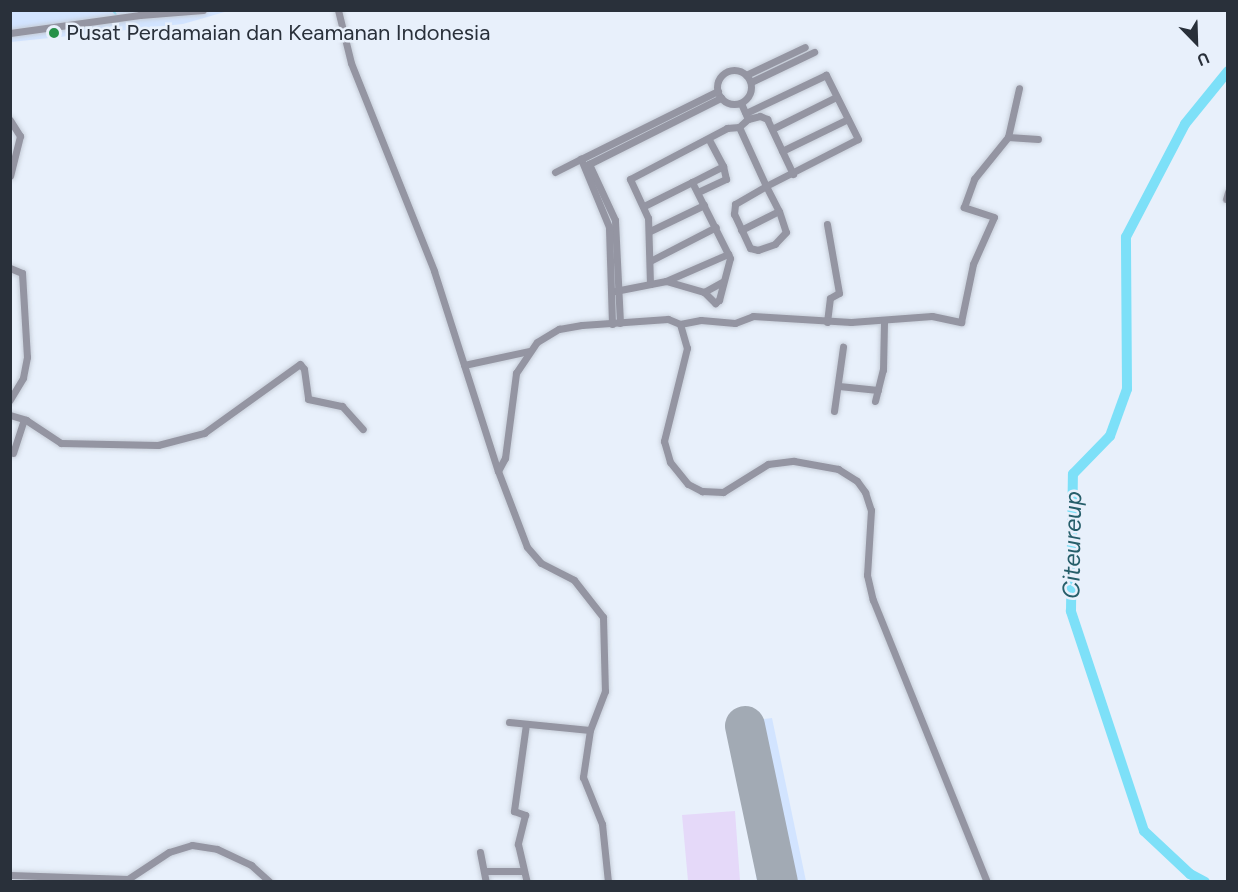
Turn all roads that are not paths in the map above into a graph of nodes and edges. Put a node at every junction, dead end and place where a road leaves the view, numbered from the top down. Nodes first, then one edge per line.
1 (203, 10) edge
2 (338, 10) edge
3 (10, 33) edge
4 (805, 47) dead end
5 (814, 52) dead end
6 (746, 75) junction
7 (751, 82) junction
8 (1019, 88) dead end
9 (719, 94) junction
10 (836, 97) junction
11 (741, 103) junction
12 (747, 116) junction
13 (848, 119) junction
14 (10, 120) edge
15 (739, 127) junction
16 (772, 129) junction
17 (1008, 137) junction
18 (1038, 139) dead end
19 (709, 140) junction
20 (782, 152) junction
21 (581, 159) junction
22 (723, 166) junction
23 (555, 172) dead end
24 (793, 174) junction
25 (10, 176) edge
26 (692, 182) junction
27 (766, 186) junction
28 (698, 192) junction
29 (704, 205) junction
30 (644, 206) junction
31 (779, 211) junction
32 (827, 224) dead end
33 (716, 227) junction
34 (741, 230) junction
35 (650, 231) junction
36 (728, 254) junction
37 (650, 261) junction
38 (10, 268) edge
39 (666, 281) junction
40 (722, 282) junction
41 (650, 285) junction
42 (615, 291) junction
43 (704, 292) junction
44 (827, 321) junction
45 (884, 322) junction
46 (616, 323) junction
47 (680, 324) junction
48 (843, 348) dead end
49 (529, 351) junction
50 (464, 365) junction
51 (14, 386) edge
52 (838, 386) junction
53 (879, 390) junction
54 (10, 400) edge
55 (875, 401) dead end
56 (834, 411) dead end
57 (10, 415) edge
58 (24, 420) junction
59 (363, 429) dead end
60 (13, 453) dead end
61 (498, 471) junction
62 (509, 722) dead end
63 (526, 724) junction
64 (590, 729) junction
65 (480, 852) dead end
66 (484, 871) junction
67 (523, 871) junction
68 (10, 875) edge
69 (270, 882) edge
70 (486, 882) edge
71 (527, 882) edge
72 (608, 882) edge
73 (987, 882) edge

1 - 3 street
2 - 50 street
4 - 6 street
5 - 7 street
6 - 7 street
6 - 9 street
7 - 11 street
8 - 17 street
9 - 11 street
9 - 21 street
9 - 42 street
10 - 12 street
10 - 13 street
10 - 16 street
11 - 12 street
12 - 15 street
12 - 16 street
13 - 20 street
13 - 24 street
14 - 25 street
15 - 19 street
15 - 27 street
16 - 20 street
17 - 18 street
17 - 45 street
19 - 22 street
19 - 30 street
20 - 24 street
21 - 23 street
21 - 42 street
22 - 26 street
22 - 28 street
24 - 27 street
26 - 28 street
26 - 30 street
27 - 31 street
27 - 34 street
28 - 29 street
29 - 33 street
29 - 35 street
30 - 35 street
31 - 34 street
31 - 34 street
32 - 44 street
33 - 36 street
33 - 37 street
35 - 37 street
36 - 39 street
36 - 40 street
37 - 41 street
38 - 51 street
39 - 41 street
39 - 43 street
40 - 43 street
40 - 43 street
41 - 42 street
42 - 46 street
44 - 45 street
44 - 47 street
45 - 53 street
46 - 47 street
46 - 49 street
47 - 73 street
48 - 52 street
49 - 50 street
49 - 61 street
50 - 61 street
51 - 54 street
52 - 53 street
52 - 56 street
53 - 55 street
57 - 58 street
58 - 59 street
58 - 60 street
61 - 64 street
62 - 63 street
63 - 64 street
63 - 67 street
64 - 72 street
65 - 66 street
66 - 67 street
66 - 70 street
67 - 71 street
68 - 69 street

